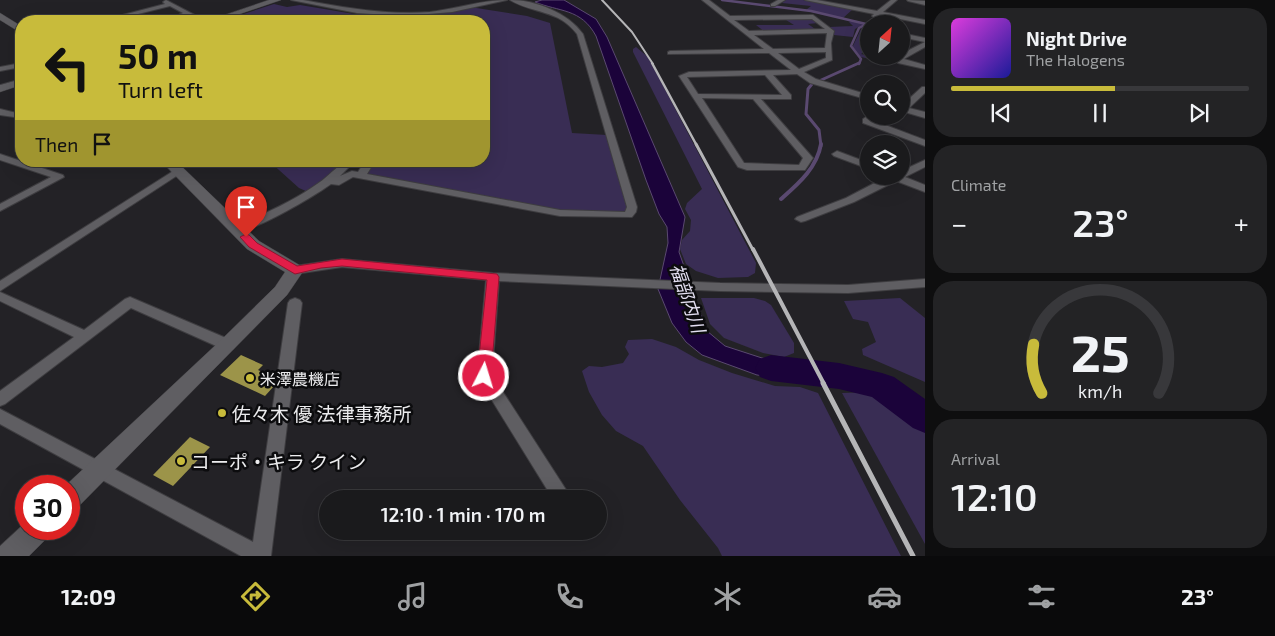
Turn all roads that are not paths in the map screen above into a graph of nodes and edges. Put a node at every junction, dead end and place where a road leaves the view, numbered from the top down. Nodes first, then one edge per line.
1 (161, 0) edge
2 (277, 0) edge
3 (294, 0) edge
4 (504, 0) edge
5 (513, 0) edge
6 (705, 0) edge
7 (782, 0) edge
8 (808, 0) edge
9 (894, 0) edge
10 (910, 0) edge
11 (925, 3) edge
12 (172, 4) junction
13 (773, 5) dead end
14 (189, 13) junction
15 (878, 13) junction
16 (392, 14) joint
17 (126, 15) edge
18 (184, 15) edge
19 (192, 15) edge
20 (230, 15) edge
21 (0, 16) edge
22 (727, 18) junction
23 (925, 22) edge
24 (15, 26) edge
25 (831, 31) junction
26 (747, 33) junction
27 (910, 37) edge
28 (925, 42) edge
29 (770, 50) junction
30 (829, 50) junction
31 (670, 53) dead end
32 (700, 63) junction
33 (15, 66) edge
34 (925, 67) edge
35 (0, 69) edge
36 (798, 72) junction
37 (767, 73) junction
38 (15, 84) edge
39 (0, 89) edge
40 (925, 89) edge
41 (860, 95) edge
42 (697, 96) junction
43 (755, 97) junction
44 (910, 101) edge
45 (910, 110) edge
46 (0, 112) edge
47 (15, 115) edge
48 (925, 115) edge
49 (877, 125) edge
50 (925, 143) edge
51 (837, 154) dead end
52 (0, 157) edge
53 (15, 162) edge
54 (860, 163) edge
55 (925, 163) edge
56 (30, 167) edge
57 (172, 167) edge
58 (174, 167) edge
59 (344, 167) edge
60 (366, 167) edge
61 (910, 170) edge
62 (361, 176) junction
63 (910, 182) edge
64 (879, 185) edge
65 (324, 186) junction
66 (925, 189) edge
67 (0, 208) edge
68 (801, 219) dead end
69 (238, 228) junction
70 (295, 270) junction
71 (493, 277) junction
72 (925, 283) edge
73 (0, 287) edge
74 (0, 296) edge
75 (295, 303) dead end
76 (86, 336) junction
77 (228, 344) junction
78 (0, 400) edge
79 (0, 416) edge
80 (100, 468) junction
81 (80, 488) edge
82 (557, 490) edge
83 (27, 540) edge
84 (10, 556) edge
85 (261, 556) edge

1 - 12 street
2 - 20 street
3 - 16 street
4 - 16 street
5 - 62 street
6 - 22 street
7 - 13 street
8 - 15 street
9 - 15 street
10 - 11 street
12 - 14 street
12 - 17 street
14 - 18 street
14 - 19 street
15 - 23 street
21 - 24 street
22 - 25 street
22 - 26 street
25 - 26 street
25 - 30 street
26 - 29 street
27 - 28 street
28 - 34 street
29 - 30 street
29 - 32 street
29 - 36 street
30 - 36 street
31 - 32 street
32 - 37 street
32 - 42 street
33 - 35 street
36 - 37 street
36 - 41 street
37 - 43 street
38 - 39 street
40 - 44 street
42 - 43 street
42 - 43 street
45 - 48 street
46 - 47 street
49 - 50 street
51 - 54 street
52 - 53 street
55 - 61 street
56 - 67 street
57 - 73 street
58 - 69 street
59 - 65 street
60 - 62 street
62 - 65 street
63 - 66 street
64 - 68 street
65 - 69 street
69 - 70 street
70 - 71 street
70 - 77 street
71 - 72 street
71 - 82 street
74 - 76 street
75 - 85 street
76 - 77 street
76 - 78 street
77 - 80 street
79 - 80 street
80 - 81 street
80 - 85 street
83 - 84 street

